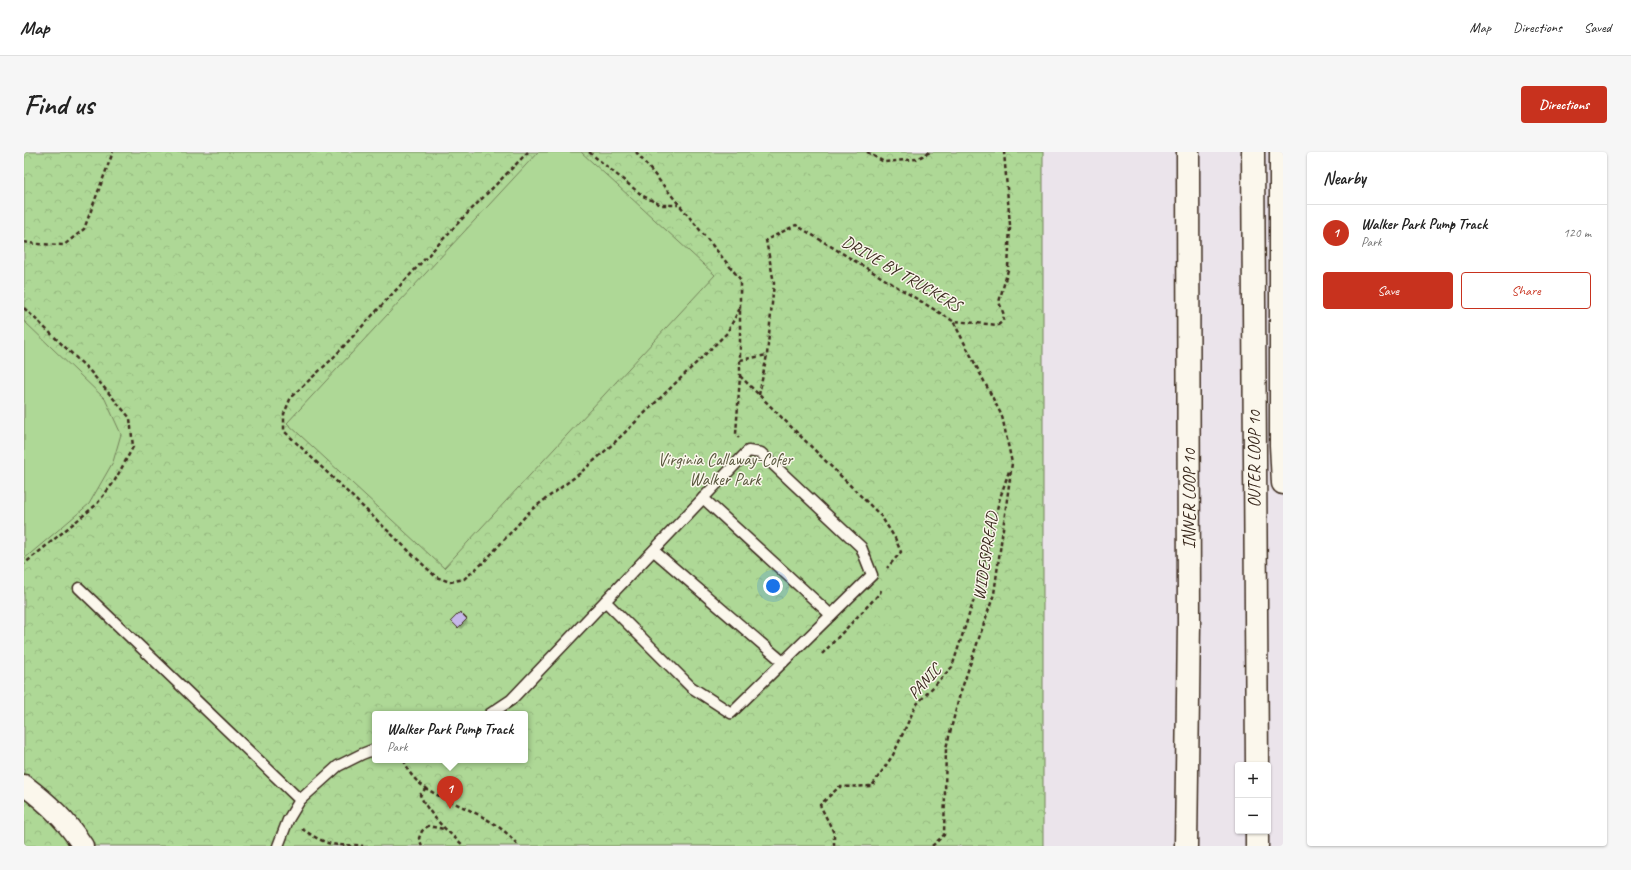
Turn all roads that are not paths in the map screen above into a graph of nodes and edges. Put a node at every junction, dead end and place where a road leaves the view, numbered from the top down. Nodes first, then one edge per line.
1 (1188, 152) edge
2 (1253, 152) edge
3 (1281, 152) edge
4 (1283, 483) edge
5 (703, 498) junction
6 (654, 551) junction
7 (79, 588) dead end
8 (605, 601) junction
9 (831, 614) junction
10 (784, 662) junction
11 (494, 711) edge
12 (372, 750) edge
13 (1256, 762) edge
14 (24, 786) edge
15 (300, 800) junction
16 (1257, 834) edge
17 (83, 846) edge
18 (278, 846) edge
19 (1186, 846) edge
20 (1258, 846) edge

1 - 19 highway, INNER LOOP 10
2 - 13 highway, OUTER LOOP 10
3 - 4 highway
5 - 6 lane
5 - 9 lane
5 - 9 lane
6 - 8 lane
6 - 10 lane
7 - 15 lane
8 - 10 lane
8 - 11 lane
9 - 10 lane
12 - 15 lane
14 - 17 street
15 - 18 lane
16 - 20 highway

